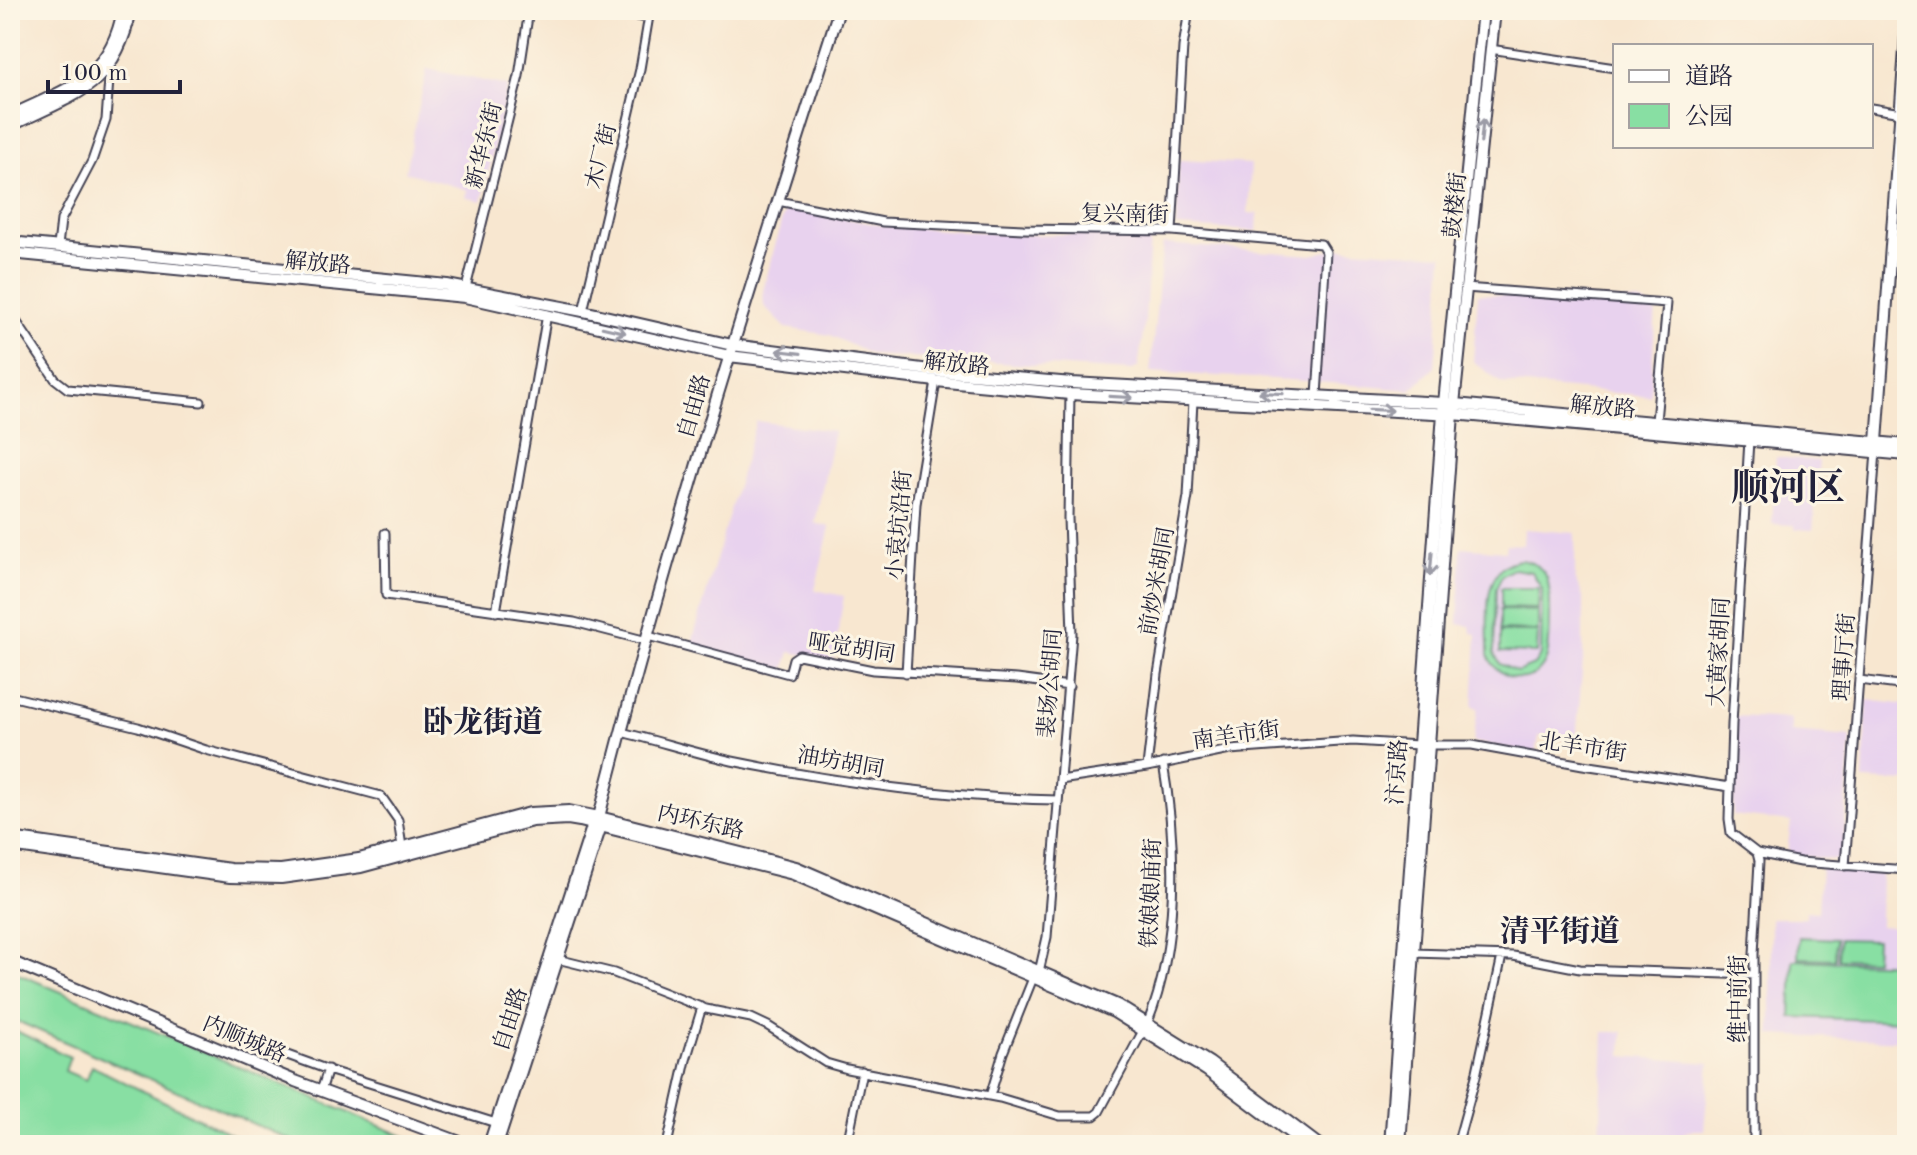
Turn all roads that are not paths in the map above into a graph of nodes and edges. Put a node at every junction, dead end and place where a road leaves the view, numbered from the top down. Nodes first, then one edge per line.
1 (123, 10) edge
2 (131, 10) edge
3 (529, 10) edge
4 (598, 10) edge
5 (839, 10) edge
6 (1189, 10) edge
7 (1483, 10) edge
8 (1495, 10) edge
9 (649, 14) edge
10 (1907, 21) edge
11 (1490, 49) junction
12 (110, 66) junction
13 (1613, 68) edge
14 (1905, 82) edge
15 (1873, 108) edge
16 (1901, 113) junction
17 (10, 116) edge
18 (10, 126) edge
19 (1901, 200) edge
20 (778, 201) junction
21 (1172, 231) junction
22 (10, 242) edge
23 (58, 246) junction
24 (10, 253) edge
25 (466, 288) junction
26 (1465, 288) junction
27 (583, 311) junction
28 (10, 312) edge
29 (547, 314) junction
30 (730, 351) junction
31 (936, 381) junction
32 (1070, 394) junction
33 (1317, 396) junction
34 (1193, 401) junction
35 (201, 402) dead end
36 (1449, 408) junction
37 (1656, 421) junction
38 (1749, 440) junction
39 (1907, 445) edge
40 (1877, 447) junction
41 (1907, 455) edge
42 (385, 533) dead end
43 (496, 612) junction
44 (647, 638) junction
45 (906, 673) junction
46 (1859, 680) junction
47 (1069, 686) junction
48 (1907, 686) edge
49 (10, 696) edge
50 (621, 732) junction
51 (1424, 745) junction
52 (1163, 763) junction
53 (1147, 767) junction
54 (1060, 780) junction
55 (1730, 787) junction
56 (1058, 800) junction
57 (598, 822) junction
58 (10, 838) edge
59 (10, 846) edge
60 (402, 847) junction
61 (1757, 853) junction
62 (1845, 866) junction
63 (1907, 870) edge
64 (1413, 953) junction
65 (1502, 956) junction
66 (554, 958) junction
67 (10, 961) edge
68 (1036, 975) junction
69 (1754, 975) junction
70 (702, 1007) junction
71 (1146, 1026) junction
72 (224, 1032) dead end
73 (328, 1069) junction
74 (862, 1071) junction
75 (321, 1091) junction
76 (990, 1096) junction
77 (496, 1123) junction
78 (468, 1145) edge
79 (489, 1145) edge
80 (497, 1145) edge
81 (667, 1145) edge
82 (847, 1145) edge
83 (1306, 1145) edge
84 (1319, 1145) edge
85 (1390, 1145) edge
86 (1400, 1145) edge
87 (1457, 1145) edge
88 (1754, 1145) edge

1 - 17 street
2 - 12 street
3 - 25 street, 新华东街
4 - 9 street
5 - 20 street, 自由路
6 - 21 street
7 - 36 street, 鼓楼街
8 - 11 street, 鼓楼街
9 - 27 street, 木厂街
10 - 14 street
11 - 13 street
26 -> 11 street, 鼓楼街
12 - 18 street
12 - 23 street
14 - 16 street
15 - 16 street
16 - 19 street
19 - 40 street
20 - 21 street, 复兴南街
20 - 30 street, 自由路
21 - 33 street, 复兴南街
22 - 23 street, 解放路
23 - 25 street, 解放路
24 - 29 street, 解放路
25 - 27 street, 解放路
26 - 36 street, 鼓楼街
26 - 37 street
27 - 30 street, 解放路
28 - 35 street
29 -> 30 street, 解放路
29 - 43 street
30 - 31 street, 解放路
33 -> 30 street, 解放路
30 - 44 street, 自由路
31 - 32 street, 解放路
31 - 45 street, 小袁坑沿街
32 -> 34 street, 解放路
32 - 47 street, 裴场公胡同
33 - 36 street, 解放路
34 -> 36 street, 解放路
34 - 53 street, 前炒米胡同
36 - 37 street, 解放路
36 - 38 street, 解放路
36 - 51 street, 汴京路
37 - 40 street, 解放路
38 - 40 street, 解放路
38 - 55 street, 大黄家胡同
39 - 40 street, 解放路
40 - 41 street, 解放路
40 - 46 street, 理事厅街
42 - 43 street
43 - 44 street
44 - 45 street, 哑觉胡同
44 - 50 street, 自由路
45 - 47 street, 哑觉胡同
46 - 48 street
46 - 62 street, 理事厅街
47 - 54 street, 裴场公胡同
49 - 60 street
50 - 56 street, 油坊胡同
50 - 57 street, 自由路
51 - 52 street, 南羊市街
51 - 55 street, 北羊市街
51 - 64 street, 汴京路
51 - 85 street, 汴京路
52 - 53 street, 南羊市街
52 - 71 street, 铁娘娘庙街
53 - 54 street, 南羊市街
54 - 56 street, 裴场公胡同
55 - 61 street, 大黄家胡同
56 - 68 street, 裴场公胡同
57 - 59 street, 内环东路
57 - 60 street, 内环东路
57 - 66 street, 自由路
57 - 68 street, 内环东路
58 - 60 street, 内环东路
61 - 62 street
61 - 69 street, 维中前街
62 - 63 street
64 - 65 street
64 - 86 street, 汴京路
65 - 69 street
65 - 87 street
66 - 70 street
66 - 77 street, 自由路
66 - 80 street, 自由路
67 - 75 street, 内顺城路
68 - 71 street, 内环东路
68 - 76 street, 裴场公胡同
69 - 88 street, 维中前街
70 - 74 street
70 - 81 street
71 - 76 street, 铁娘娘庙街
71 - 83 street, 内环东路
71 - 84 street, 内环东路
72 - 73 street
73 - 75 street
73 - 77 street
74 - 76 street
74 - 82 street
75 - 78 street, 内顺城路
77 - 79 street, 自由路

